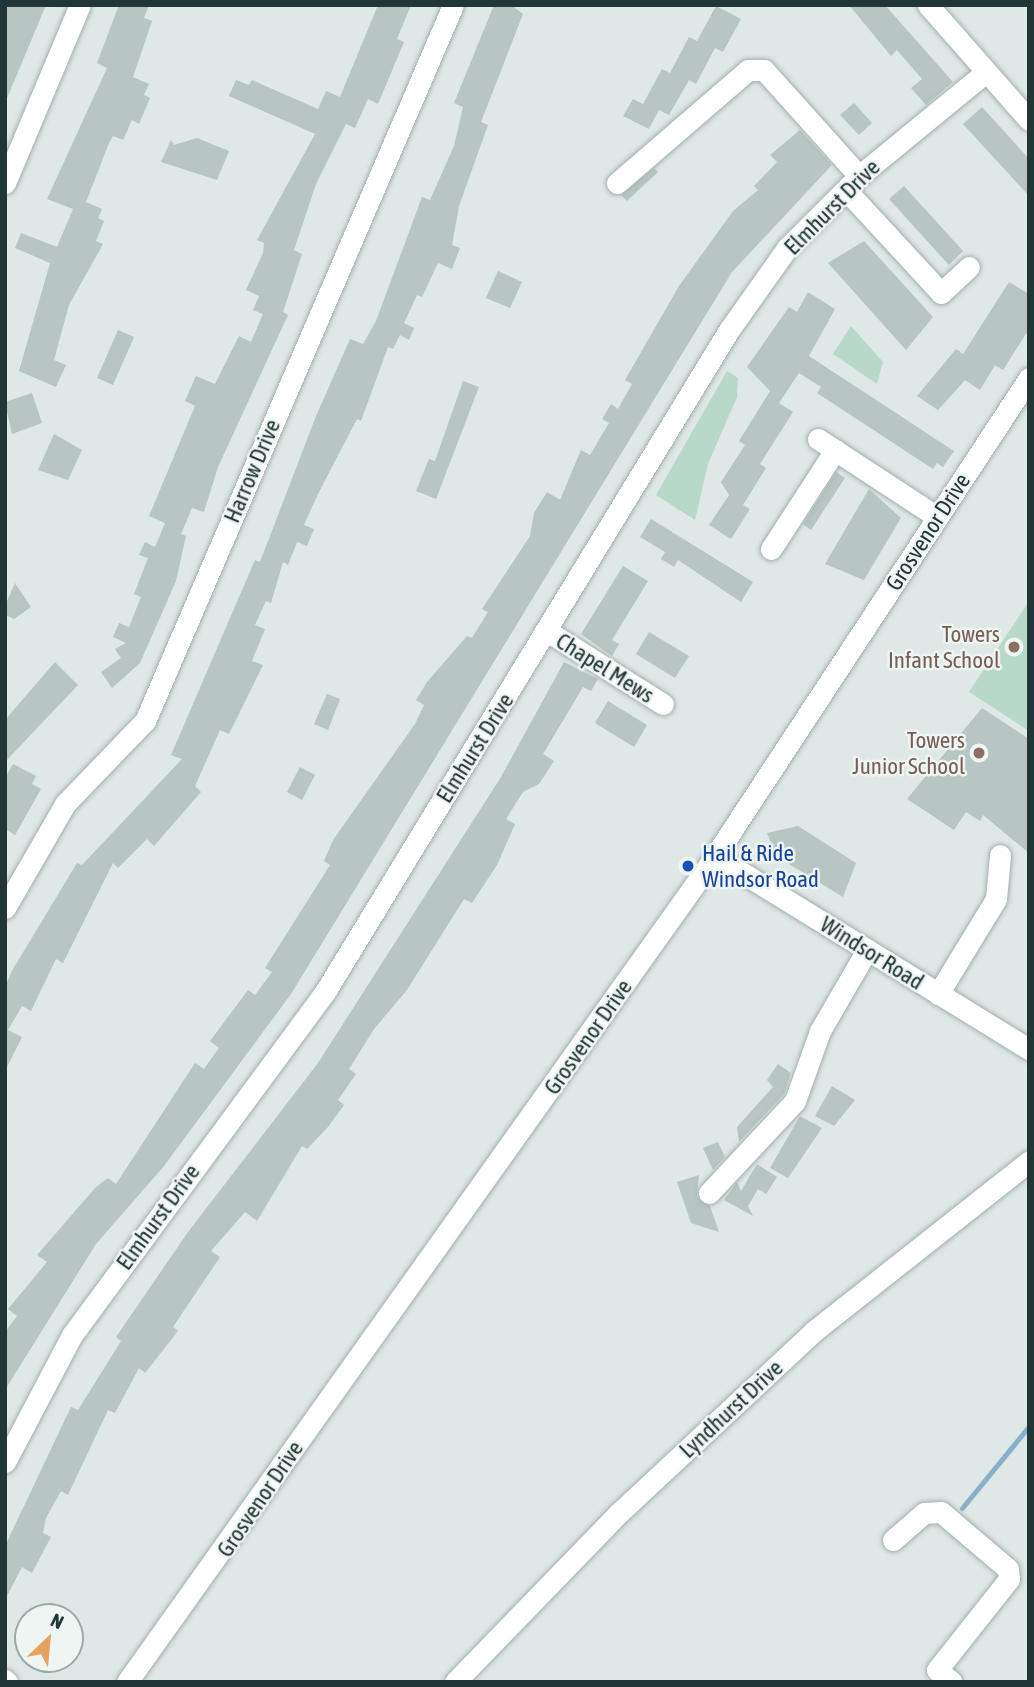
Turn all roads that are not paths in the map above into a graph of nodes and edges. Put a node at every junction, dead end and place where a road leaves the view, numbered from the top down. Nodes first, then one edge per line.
1 (80, 5) edge
2 (453, 5) edge
3 (928, 5) edge
4 (986, 72) junction
5 (1029, 120) edge
6 (5, 183) edge
7 (617, 183) dead end
8 (852, 183) junction
9 (969, 267) dead end
10 (1029, 378) edge
11 (937, 517) junction
12 (771, 549) dead end
13 (547, 631) junction
14 (663, 704) dead end
15 (1000, 855) dead end
16 (715, 856) junction
17 (5, 908) edge
18 (867, 950) junction
19 (938, 994) junction
20 (1029, 1049) edge
21 (1029, 1161) edge
22 (709, 1193) dead end
23 (5, 1462) edge
24 (893, 1541) dead end
25 (939, 1678) edge
26 (127, 1682) edge
27 (455, 1682) edge

1 - 6 street
2 - 17 street, Harrow Drive
3 - 4 street
4 - 5 street
4 - 8 street, Elmhurst Drive
7 - 8 street
8 - 9 street
8 - 13 street, Elmhurst Drive
10 - 11 street, Grosvenor Drive
11 - 12 street
11 - 16 street, Grosvenor Drive
13 - 14 street, Chapel Mews
13 - 23 street, Elmhurst Drive
15 - 19 street
16 - 18 street, Windsor Road
16 - 26 street, Grosvenor Drive
18 - 19 street, Windsor Road
18 - 22 street
19 - 20 street, Windsor Road
21 - 27 street, Lyndhurst Drive
24 - 25 street

